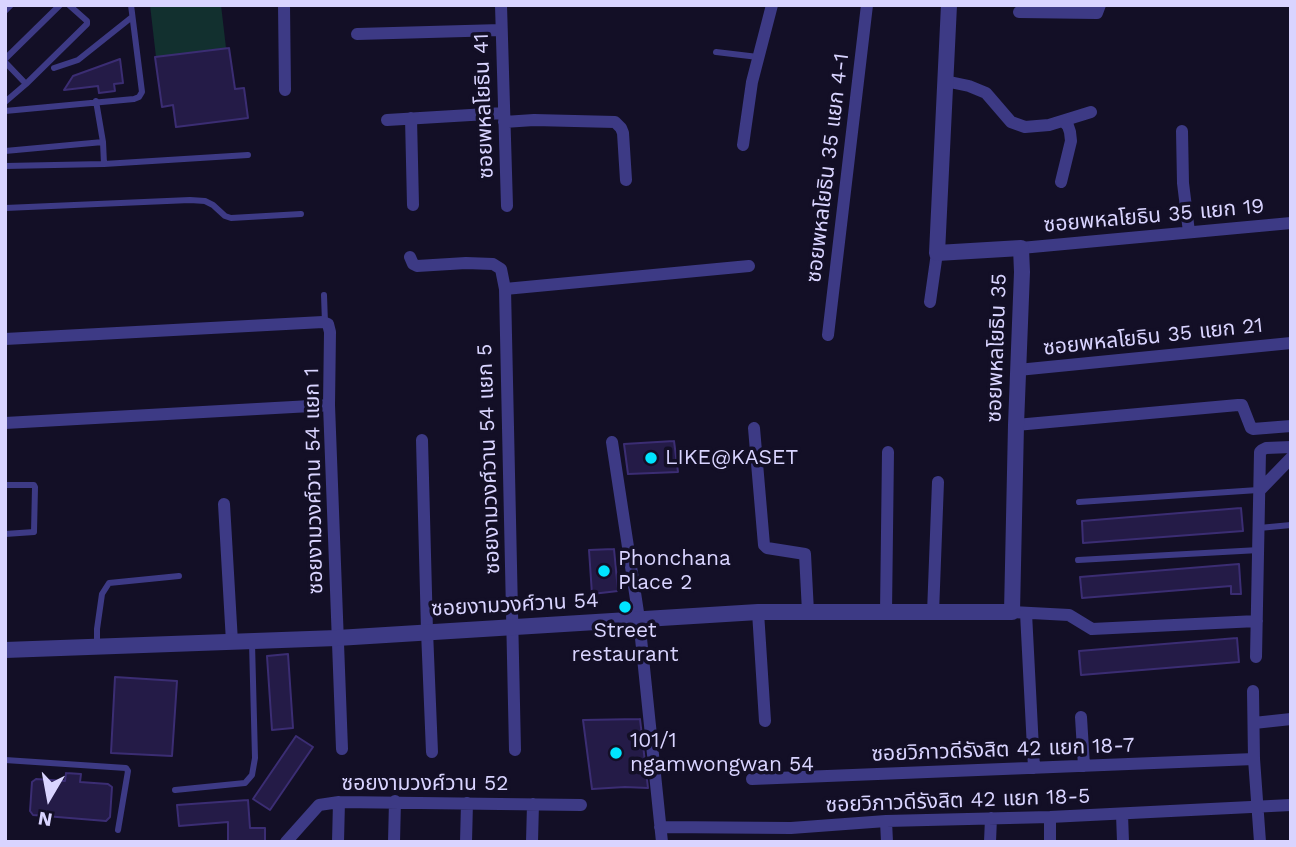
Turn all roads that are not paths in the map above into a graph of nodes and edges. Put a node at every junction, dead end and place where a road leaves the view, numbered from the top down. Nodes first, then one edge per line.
1 (11, 5) edge
2 (60, 5) edge
3 (69, 5) edge
4 (131, 5) edge
5 (284, 5) edge
6 (501, 5) edge
7 (772, 5) edge
8 (867, 5) edge
9 (949, 5) edge
10 (1100, 5) edge
11 (5, 11) edge
12 (1019, 12) dead end
13 (132, 17) junction
14 (501, 30) junction
15 (357, 34) dead end
16 (716, 52) dead end
17 (760, 57) junction
18 (5, 60) edge
19 (54, 68) dead end
20 (945, 81) junction
21 (26, 84) junction
22 (285, 90) dead end
23 (96, 101) junction
24 (5, 102) edge
25 (5, 111) edge
26 (1091, 112) dead end
27 (411, 118) junction
28 (504, 118) junction
29 (387, 120) dead end
30 (1063, 121) junction
31 (1182, 131) dead end
32 (103, 142) junction
33 (743, 145) dead end
34 (5, 151) edge
35 (248, 155) dead end
36 (104, 164) junction
37 (5, 166) edge
38 (625, 180) dead end
39 (1061, 182) dead end
40 (413, 205) dead end
41 (507, 206) dead end
42 (5, 208) edge
43 (302, 214) dead end
44 (1291, 223) edge
45 (1189, 232) junction
46 (1021, 248) junction
47 (937, 253) junction
48 (410, 257) dead end
49 (749, 266) dead end
50 (505, 289) junction
51 (324, 296) dead end
52 (930, 302) dead end
53 (326, 323) junction
54 (828, 335) dead end
55 (5, 339) edge
56 (1291, 342) edge
57 (1018, 370) junction
58 (329, 405) junction
59 (5, 423) edge
60 (1016, 425) junction
61 (1291, 426) edge
62 (754, 428) dead end
63 (422, 440) dead end
64 (612, 442) dead end
65 (1291, 447) edge
66 (888, 452) dead end
67 (1291, 458) edge
68 (938, 482) dead end
69 (5, 485) edge
70 (1260, 490) junction
71 (1079, 502) dead end
72 (224, 503) dead end
73 (1291, 526) edge
74 (1259, 528) junction
75 (5, 534) edge
76 (1259, 550) junction
77 (1078, 560) dead end
78 (179, 576) dead end
79 (758, 612) junction
80 (808, 612) junction
81 (886, 612) junction
82 (1019, 612) junction
83 (933, 613) junction
84 (639, 619) junction
85 (1257, 621) junction
86 (513, 628) junction
87 (427, 631) junction
88 (337, 638) junction
89 (252, 641) junction
90 (232, 642) junction
91 (96, 647) junction
92 (5, 650) edge
93 (1256, 657) dead end
94 (1252, 691) dead end
95 (1081, 717) dead end
96 (1291, 719) edge
97 (765, 721) dead end
98 (1254, 723) junction
99 (342, 749) dead end
100 (515, 750) dead end
101 (432, 752) dead end
102 (1254, 759) junction
103 (5, 760) edge
104 (1084, 766) junction
105 (1034, 768) junction
106 (752, 779) dead end
107 (174, 790) dead end
108 (395, 801) junction
109 (339, 802) junction
110 (467, 803) junction
111 (533, 804) junction
112 (581, 805) dead end
113 (1291, 805) edge
114 (1257, 808) junction
115 (1122, 814) junction
116 (1049, 817) junction
117 (991, 818) junction
118 (886, 821) junction
119 (660, 827) junction
120 (791, 828) junction
121 (118, 830) dead end
122 (286, 842) edge
123 (338, 842) edge
124 (394, 842) edge
125 (466, 842) edge
126 (532, 842) edge
127 (662, 842) edge
128 (791, 842) edge
129 (887, 842) edge
130 (990, 842) edge
131 (1050, 842) edge
132 (1123, 842) edge
133 (1260, 842) edge

1 - 11 lane
2 - 18 lane
3 - 21 lane
4 - 13 lane
5 - 22 street
6 - 14 street, ซอยพหลโยธิน 41
7 - 17 street
8 - 54 street, ซอยพหลโยธิน 35 แยก 4-1
9 - 20 street
10 - 12 street
13 - 19 lane
13 - 23 lane
14 - 15 street
14 - 28 street, ซอยพหลโยธิน 41
16 - 17 lane
17 - 33 street
18 - 21 lane
20 - 30 street
20 - 47 street
21 - 24 lane
23 - 25 lane
23 - 32 lane
26 - 30 street
27 - 28 street
27 - 29 street
27 - 40 street
28 - 38 street
28 - 41 street, ซอยพหลโยธิน 41
30 - 39 street
31 - 45 street
32 - 34 lane
32 - 36 lane
35 - 36 lane
36 - 37 lane
42 - 43 lane
44 - 45 street, ซอยพหลโยธิน 35 แยก 19
45 - 46 street, ซอยพหลโยธิน 35 แยก 19
46 - 47 street, ซอยพหลโยธิน 35
46 - 57 street, ซอยพหลโยธิน 35
47 - 52 street
48 - 50 street
49 - 50 street
50 - 86 street, ซอยงามวงศ์วาน 54 แยก 5
51 - 53 lane
53 - 55 street
53 - 58 street, ซอยงามวงศ์วาน 54 แยก 1
56 - 57 street, ซอยพหลโยธิน 35 แยก 21
57 - 60 street, ซอยพหลโยธิน 35
58 - 59 street
58 - 88 street, ซอยงามวงศ์วาน 54 แยก 1
60 - 61 street
60 - 82 street, ซอยพหลโยธิน 35
62 - 80 street
63 - 87 street
64 - 84 street
65 - 70 street
66 - 81 street
67 - 70 street
68 - 83 street
69 - 75 lane
70 - 71 lane
70 - 74 street
72 - 90 street
73 - 74 lane
74 - 76 street
76 - 77 lane
76 - 85 street
78 - 91 lane
79 - 80 street, ซอยงามวงศ์วาน 54
79 - 84 street, ซอยงามวงศ์วาน 54
79 - 97 street
80 - 81 street, ซอยงามวงศ์วาน 54
81 - 83 street, ซอยงามวงศ์วาน 54
82 - 83 street, ซอยงามวงศ์วาน 54
82 - 85 street, ซอยงามวงศ์วาน 54
82 - 105 street
84 - 86 street, ซอยงามวงศ์วาน 54
84 - 119 street
85 - 93 street
86 - 87 street, ซอยงามวงศ์วาน 54
86 - 100 street, ซอยงามวงศ์วาน 54 แยก 5
87 - 88 street, ซอยงามวงศ์วาน 54
87 - 101 street
88 - 89 street, ซอยงามวงศ์วาน 54
88 - 99 street, ซอยงามวงศ์วาน 54 แยก 1
89 - 90 street, ซอยงามวงศ์วาน 54
89 - 107 lane
90 - 91 street, ซอยงามวงศ์วาน 54
91 - 92 street, ซอยงามวงศ์วาน 54
94 - 98 street
95 - 104 street
96 - 98 street
98 - 102 street
102 - 104 street, ซอยวิภาวดีรังสิต 42 แยก 18-7
102 - 114 street
103 - 121 lane
104 - 105 street, ซอยวิภาวดีรังสิต 42 แยก 18-7
105 - 106 street, ซอยวิภาวดีรังสิต 42 แยก 18-7
108 - 109 street, ซอยงามวงศ์วาน 52
108 - 110 street, ซอยงามวงศ์วาน 52
108 - 124 street
109 - 122 street, ซอยงามวงศ์วาน 52
109 - 123 street
110 - 111 street, ซอยงามวงศ์วาน 52
110 - 125 street
111 - 112 street, ซอยงามวงศ์วาน 52
111 - 126 street
113 - 114 street, ซอยวิภาวดีรังสิต 42 แยก 18-5
114 - 115 street, ซอยวิภาวดีรังสิต 42 แยก 18-5
114 - 133 street
115 - 116 street, ซอยวิภาวดีรังสิต 42 แยก 18-5
115 - 132 street
116 - 117 street, ซอยวิภาวดีรังสิต 42 แยก 18-5
116 - 131 street
117 - 118 street, ซอยวิภาวดีรังสิต 42 แยก 18-5
117 - 130 street
118 - 120 street, ซอยวิภาวดีรังสิต 42 แยก 18-5
118 - 129 street
119 - 120 street, ซอยวิภาวดีรังสิต 42 แยก 18-5
119 - 127 street
120 - 128 street

